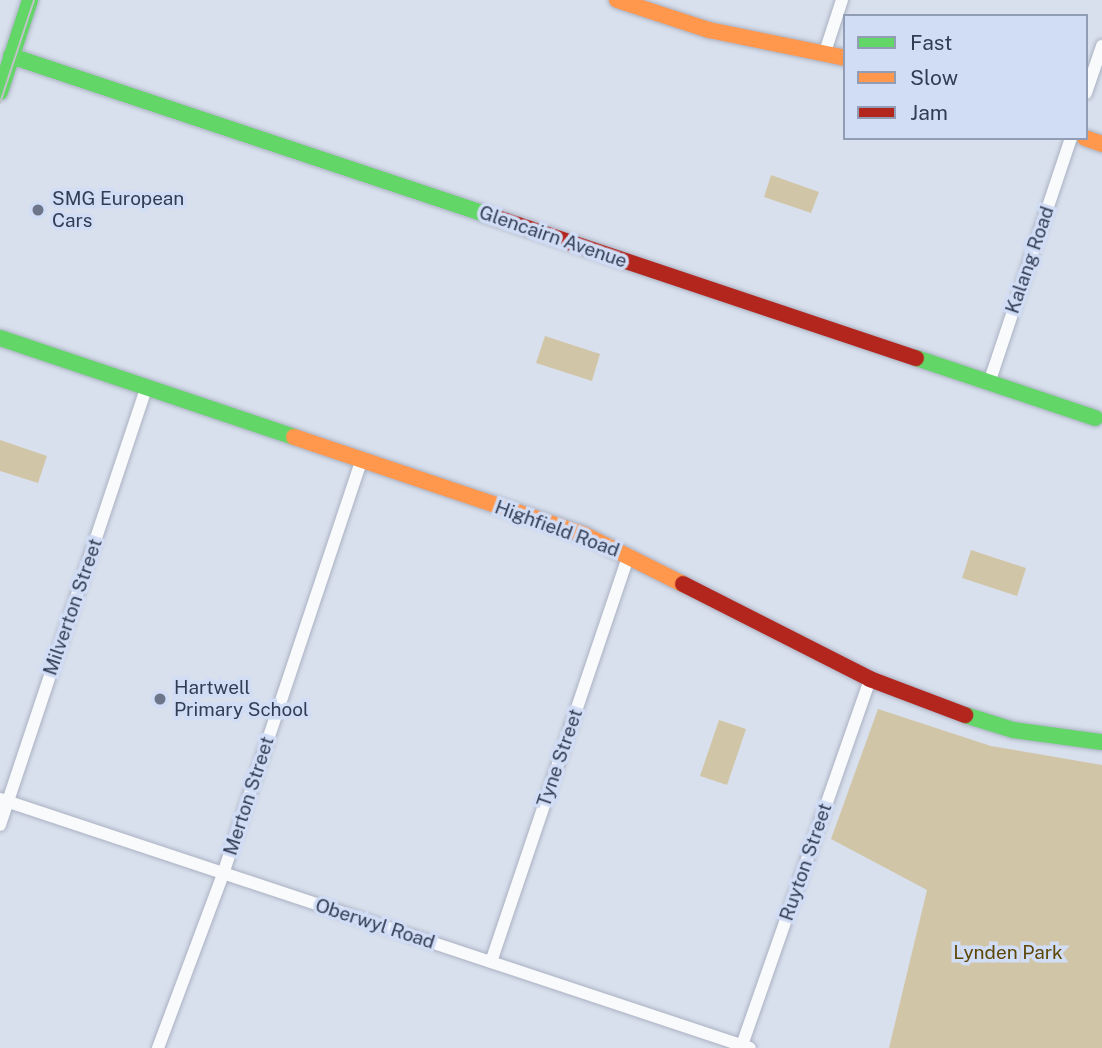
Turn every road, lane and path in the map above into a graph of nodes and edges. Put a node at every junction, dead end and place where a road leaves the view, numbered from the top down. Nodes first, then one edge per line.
1 (30, 0) edge
2 (617, 0) edge
3 (842, 0) edge
4 (1102, 46) edge
5 (825, 51) junction
6 (843, 57) edge
7 (7, 63) edge
8 (1088, 87) edge
9 (0, 92) edge
10 (1071, 140) edge
11 (0, 338) edge
12 (989, 383) junction
13 (146, 389) junction
14 (1095, 418) dead end
15 (360, 461) junction
16 (629, 555) junction
17 (870, 679) junction
18 (1102, 742) edge
19 (4, 801) edge
20 (0, 825) edge
21 (223, 874) junction
22 (491, 962) junction
23 (746, 1047) edge
24 (158, 1048) edge

1 - 7 main road
2 - 5 main road
3 - 5 street
4 - 8 street
5 - 6 main road
7 - 9 main road
7 - 12 main road, Glencairn Avenue
10 - 12 street, Kalang Road
11 - 13 main road, Highfield Road
12 - 14 main road, Glencairn Avenue
13 - 15 main road, Highfield Road
13 - 19 street, Milverton Street
15 - 16 main road, Highfield Road
15 - 21 street, Merton Street
16 - 17 main road, Highfield Road
16 - 22 street, Tyne Street
17 - 18 main road, Highfield Road
17 - 23 street, Ruyton Street
19 - 20 street, Milverton Street
19 - 21 street, Oberwyl Road
21 - 22 street, Oberwyl Road
21 - 24 street, Merton Street
22 - 23 street, Oberwyl Road

